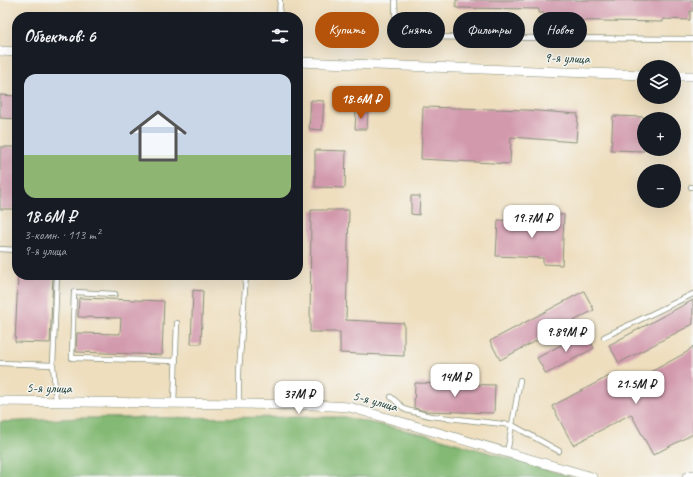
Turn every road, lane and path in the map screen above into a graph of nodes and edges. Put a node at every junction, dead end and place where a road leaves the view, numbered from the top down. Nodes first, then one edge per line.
1 (280, 0) edge
2 (395, 0) edge
3 (279, 12) edge
4 (693, 39) edge
5 (0, 51) edge
6 (12, 52) edge
7 (303, 62) edge
8 (637, 75) edge
9 (681, 76) edge
10 (693, 76) edge
11 (0, 249) edge
12 (12, 250) edge
13 (57, 280) edge
14 (246, 280) edge
15 (115, 294) dead end
16 (693, 294) edge
17 (177, 323) dead end
18 (604, 337) dead end
19 (176, 361) junction
20 (0, 363) edge
21 (53, 365) junction
22 (520, 380) dead end
23 (391, 397) dead end
24 (0, 401) edge
25 (56, 402) junction
26 (174, 403) junction
27 (240, 404) junction
28 (512, 425) junction
29 (559, 451) dead end
30 (507, 453) junction
31 (693, 475) edge
32 (592, 477) edge
33 (688, 477) edge

1 - 3 lane
2 - 4 lane
5 - 6 street
7 - 8 street, 9-я улица
9 - 10 street
11 - 12 lane
13 - 21 lane
14 - 27 lane
15 - 19 lane
16 - 18 lane
17 - 19 lane
19 - 26 lane
20 - 21 lane
21 - 25 lane
22 - 28 lane
23 - 28 lane
24 - 25 street, 5-я улица
25 - 26 street, 5-я улица
26 - 27 street, 5-я улица
27 - 30 street, 5-я улица
28 - 29 lane
28 - 30 lane
30 - 32 street, 5-я улица
31 - 33 street

